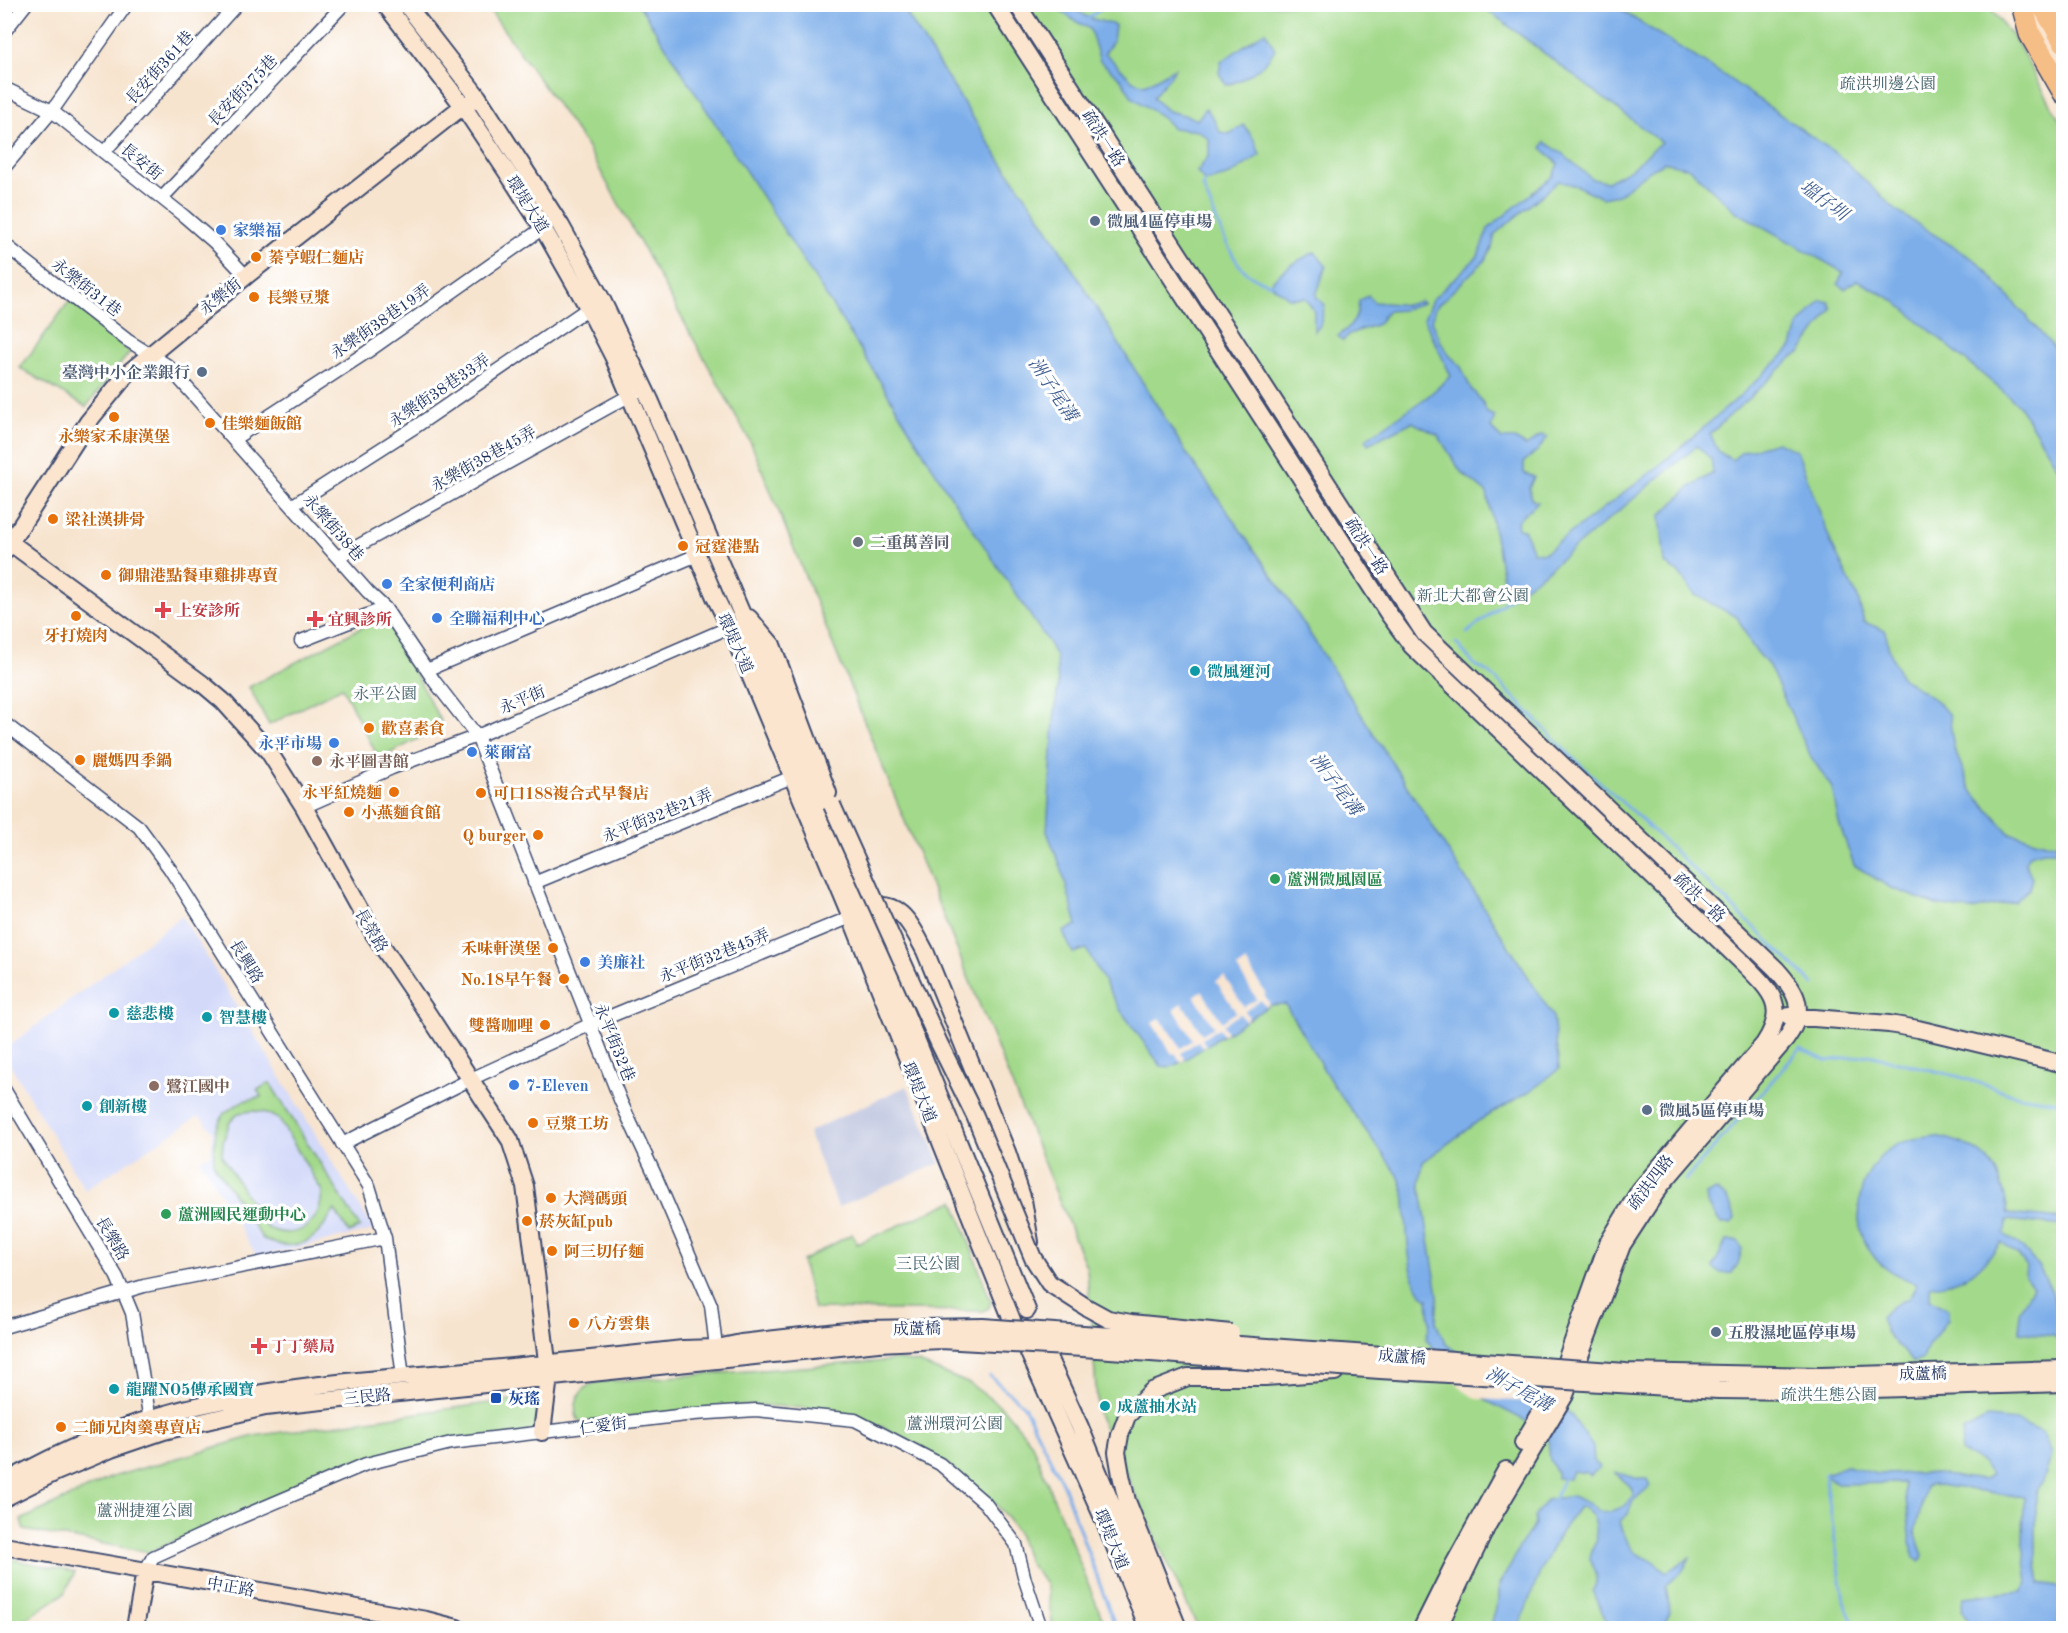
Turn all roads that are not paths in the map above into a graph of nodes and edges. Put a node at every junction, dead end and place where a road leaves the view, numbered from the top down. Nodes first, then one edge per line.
1 (26, 4) edge
2 (128, 4) edge
3 (237, 4) edge
4 (344, 4) edge
5 (386, 4) edge
6 (406, 4) edge
7 (995, 4) edge
8 (1017, 4) edge
9 (2022, 4) edge
10 (2028, 4) edge
11 (2042, 4) edge
12 (2055, 4) edge
13 (2064, 20) edge
14 (4, 32) edge
15 (2064, 42) edge
16 (2064, 63) edge
17 (2064, 76) edge
18 (4, 88) edge
19 (2064, 93) edge
20 (478, 98) junction
21 (463, 106) junction
22 (52, 111) junction
23 (104, 152) junction
24 (4, 168) edge
25 (162, 198) junction
26 (543, 228) junction
27 (4, 244) edge
28 (246, 276) junction
29 (595, 304) junction
30 (151, 353) junction
31 (644, 388) junction
32 (629, 397) junction
33 (234, 438) junction
34 (293, 505) junction
35 (7, 544) edge
36 (697, 555) junction
37 (338, 557) junction
38 (385, 608) junction
39 (743, 625) junction
40 (300, 641) dead end
41 (427, 670) junction
42 (4, 723) edge
43 (477, 736) junction
44 (792, 777) junction
45 (304, 807) junction
46 (534, 884) junction
47 (857, 913) junction
48 (1776, 1015) junction
49 (1798, 1016) junction
50 (589, 1024) junction
51 (2064, 1064) edge
52 (471, 1079) junction
53 (4, 1089) edge
54 (342, 1144) junction
55 (385, 1238) junction
56 (1034, 1258) junction
57 (123, 1292) junction
58 (1027, 1310) dead end
59 (1012, 1320) dead end
60 (4, 1327) edge
61 (743, 1350) junction
62 (717, 1354) junction
63 (1410, 1357) junction
64 (2064, 1369) edge
65 (548, 1370) junction
66 (1380, 1370) junction
67 (403, 1377) junction
68 (2064, 1383) edge
69 (1559, 1394) junction
70 (150, 1420) junction
71 (542, 1432) junction
72 (1537, 1432) junction
73 (4, 1483) edge
74 (4, 1498) edge
75 (4, 1546) edge
76 (145, 1572) junction
77 (135, 1629) edge
78 (457, 1629) edge
79 (1041, 1629) edge
80 (1148, 1629) edge
81 (1162, 1629) edge
82 (1178, 1629) edge
83 (1422, 1629) edge
84 (1438, 1629) edge

1 - 14 street
2 - 22 street
3 - 23 street, 長安街361巷
4 - 25 street, 長安街375巷
5 - 21 street, 環堤大道
6 - 20 street, 環堤大道
7 - 48 street, 疏洪一路
8 - 49 street, 疏洪一路
9 - 17 highway
9 - 19 highway
10 - 16 street
11 - 15 highway
12 - 13 highway
18 - 22 street, 長安街
20 - 21 street, 永樂街
20 - 29 street, 環堤大道
21 - 26 street, 環堤大道
21 - 28 street, 永樂街
22 - 23 street, 長安街
22 - 24 street
23 - 25 street, 長安街
25 - 28 street, 長安街
26 - 29 street, 環堤大道
26 - 33 street, 永樂街38巷19弄
27 - 30 street, 永樂街31巷
28 - 30 street, 永樂街
29 - 31 street, 環堤大道
29 - 32 street, 環堤大道
29 - 34 street, 永樂街38巷33弄
30 - 33 street, 永樂街38巷
30 - 35 street, 永樂街
31 - 32 street, 永樂街38巷45弄
31 - 39 street, 環堤大道
32 - 36 street, 環堤大道
32 - 37 street, 永樂街38巷45弄
33 - 34 street, 永樂街38巷
34 - 37 street, 永樂街38巷
35 - 45 street, 長榮路
36 - 39 street, 環堤大道
36 - 41 street
37 - 38 street, 永樂街38巷
38 - 40 street
38 - 41 street, 永樂街38巷
39 - 43 street, 永平街
39 - 44 street, 環堤大道
39 - 47 street, 環堤大道
39 - 56 street, bridge
41 - 43 street, 永樂街38巷
42 - 54 street, 長興路
43 - 45 street, 永平街
43 - 46 street, 永平街32巷
44 - 46 street, 永平街32巷21弄
44 - 47 street, 環堤大道
45 - 52 street, 長榮路
46 - 50 street, 永平街32巷
47 - 50 street, 永平街32巷45弄
47 - 56 street, bridge
47 - 58 street, 環堤大道
47 - 59 street, 環堤大道
48 - 49 street
48 - 69 street, 疏洪四路
49 - 51 street
49 - 69 street, 疏洪四路
50 - 52 street, 永平街32巷45弄
50 - 62 street, 永平街32巷
52 - 54 street, 永平街32巷45弄
52 - 65 street, 長榮路
53 - 57 street, 長樂路
54 - 55 street, 長興路
55 - 57 street
55 - 67 street, 長興路
56 - 63 street, bridge
57 - 60 street
57 - 70 street, 長樂路
61 - 62 street, 三民路
61 - 63 street, 成蘆橋, bridge
61 - 66 street, 成蘆橋, bridge
62 - 65 street, 三民路
63 - 64 street, 成蘆橋, bridge
65 - 67 street, 三民路
65 - 71 street, 長榮路
65 - 74 street, 三民路
66 - 68 street, 成蘆橋, bridge
66 - 82 street, bridge
67 - 70 street, 三民路
69 - 72 street
70 - 73 street, 三民路
71 - 76 street, 仁愛街
71 - 79 street, 仁愛街
72 - 83 street
72 - 84 street
75 - 76 street, 中正路
76 - 77 street
76 - 78 street, 中正路
80 - 81 street, 環堤大道

